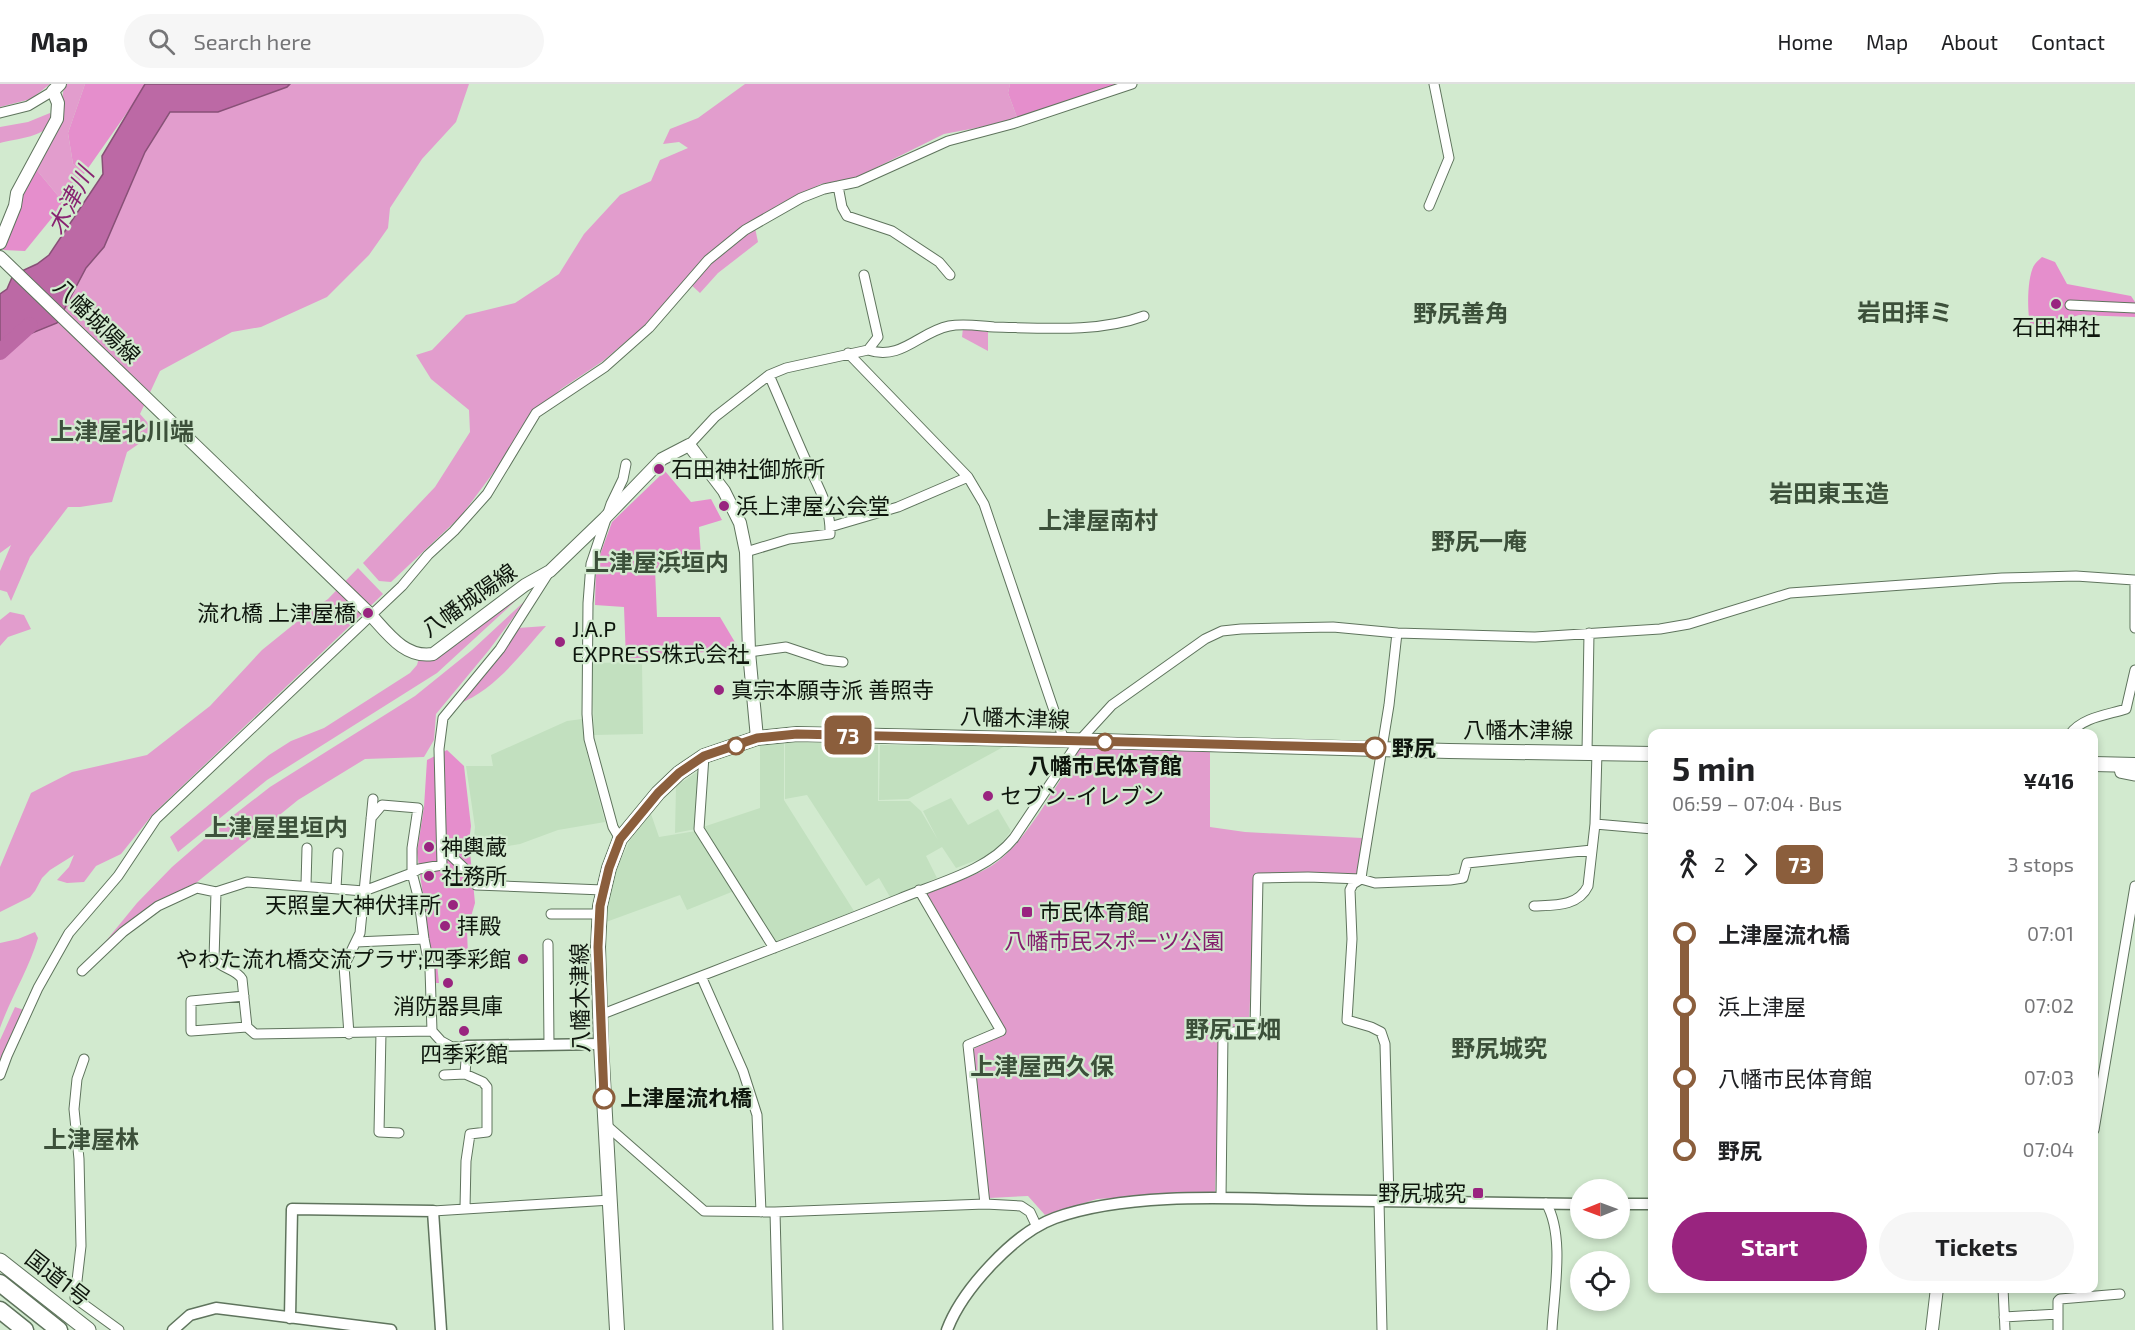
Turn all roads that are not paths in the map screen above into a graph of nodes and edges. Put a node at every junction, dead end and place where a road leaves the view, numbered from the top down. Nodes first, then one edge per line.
1 (1132, 84) edge
2 (1434, 84) edge
3 (57, 88) edge
4 (0, 113) edge
5 (838, 186) junction
6 (1429, 206) dead end
7 (0, 243) edge
8 (0, 257) edge
9 (864, 275) dead end
10 (950, 275) dead end
11 (2070, 305) dead end
12 (2135, 308) edge
13 (1144, 315) dead end
14 (868, 350) junction
15 (848, 354) junction
16 (769, 375) junction
17 (689, 445) junction
18 (626, 464) dead end
19 (968, 477) junction
20 (606, 518) junction
21 (830, 527) junction
22 (746, 552) junction
23 (550, 571) junction
24 (2134, 580) edge
25 (369, 613) junction
26 (2135, 628) edge
27 (1397, 633) junction
28 (1589, 633) junction
29 (749, 652) junction
30 (843, 662) dead end
31 (2135, 670) edge
32 (2074, 729) edge
33 (757, 738) junction
34 (1064, 740) junction
35 (1079, 741) junction
36 (1383, 748) junction
37 (1592, 752) junction
38 (1648, 754) edge
39 (704, 756) junction
40 (2098, 764) edge
41 (2118, 765) junction
42 (2135, 765) edge
43 (2135, 776) edge
44 (373, 799) dead end
45 (371, 818) junction
46 (1595, 824) junction
47 (1648, 829) edge
48 (620, 839) junction
49 (307, 848) dead end
50 (443, 848) junction
51 (1592, 850) junction
52 (338, 853) dead end
53 (412, 873) junction
54 (1361, 879) junction
55 (306, 885) junction
56 (2135, 886) edge
57 (336, 888) junction
58 (603, 890) junction
59 (364, 891) junction
60 (919, 891) junction
61 (216, 892) junction
62 (1534, 906) dead end
63 (551, 914) dead end
64 (600, 914) junction
65 (424, 939) junction
66 (356, 942) junction
67 (548, 944) dead end
68 (774, 948) junction
69 (82, 971) dead end
70 (701, 976) junction
71 (244, 996) junction
72 (600, 1015) junction
73 (247, 1027) junction
74 (432, 1031) junction
75 (381, 1032) junction
76 (349, 1034) junction
77 (549, 1044) junction
78 (601, 1044) junction
79 (467, 1046) junction
80 (84, 1059) dead end
81 (465, 1074) junction
82 (0, 1075) edge
83 (444, 1075) dead end
84 (2098, 1106) edge
85 (606, 1125) junction
86 (399, 1133) dead end
87 (1221, 1198) junction
88 (610, 1200) junction
89 (1384, 1201) junction
90 (1546, 1203) junction
91 (985, 1204) junction
92 (1570, 1204) edge
93 (1630, 1204) edge
94 (1648, 1204) edge
95 (465, 1208) junction
96 (433, 1211) junction
97 (761, 1212) junction
98 (775, 1212) junction
99 (1037, 1227) junction
100 (0, 1261) edge
101 (0, 1283) edge
102 (1936, 1293) edge
103 (2003, 1293) edge
104 (2074, 1293) edge
105 (2120, 1294) dead end
106 (0, 1310) edge
107 (2058, 1314) junction
108 (2004, 1317) junction
109 (291, 1318) junction
110 (25, 1330) edge
111 (60, 1330) edge
112 (88, 1330) edge
113 (119, 1330) edge
114 (173, 1330) edge
115 (390, 1330) edge
116 (441, 1330) edge
117 (617, 1330) edge
118 (778, 1330) edge
119 (947, 1330) edge
120 (1382, 1330) edge
121 (1552, 1330) edge
122 (1932, 1330) edge
123 (2005, 1330) edge
124 (2058, 1330) edge

1 - 5 street
2 - 6 street
3 - 4 street
3 - 7 main road
5 - 10 street
5 - 25 street
8 - 25 main road, 八幡城陽線
9 - 14 street
11 - 12 street
13 - 14 street
14 - 15 street
15 - 16 street
15 - 19 street
16 - 17 street
16 - 21 street
17 - 20 main road, 八幡城陽線
17 - 22 main road
18 - 20 street
19 - 21 street
19 - 34 street
20 - 23 main road, 八幡城陽線
20 - 48 street
21 - 22 street
22 - 29 main road
23 - 25 main road, 八幡城陽線
23 - 50 street
24 - 26 street
24 - 28 street
25 - 82 street
27 - 28 street
27 - 35 street
27 - 36 street
28 - 37 street
29 - 30 street
29 - 33 main road
31 - 32 street
33 - 34 main road, 八幡木津線
33 - 39 main road, 八幡木津線
34 - 35 main road, 八幡木津線
35 - 36 main road, 八幡木津線
35 - 60 street
36 - 37 main road, 八幡木津線
36 - 54 street
37 - 38 main road, 八幡木津線
37 - 46 street
39 - 48 main road, 八幡木津線
39 - 68 street
40 - 41 main road
41 - 42 main road
41 - 43 street
44 - 45 street
45 - 53 street
45 - 59 street
46 - 47 street
46 - 51 street
48 - 58 main road, 八幡木津線
49 - 55 street
50 - 53 street
50 - 58 street
51 - 54 street
51 - 62 street
52 - 57 street
53 - 59 street
53 - 65 street
54 - 87 street
54 - 89 street
55 - 57 street
55 - 61 street
56 - 84 street
57 - 59 street
58 - 64 main road, 八幡木津線
59 - 66 street
60 - 68 street
60 - 91 street
61 - 69 street
61 - 71 street
63 - 64 street
64 - 72 main road, 八幡木津線
65 - 66 street
65 - 74 street
66 - 76 street
67 - 77 street
68 - 70 street
70 - 72 street
70 - 97 street
71 - 73 street
71 - 73 street
72 - 78 main road, 八幡木津線
73 - 76 street
74 - 75 street
74 - 79 street
75 - 76 street
75 - 86 street
77 - 78 street
77 - 79 street
78 - 85 main road, 八幡木津線
79 - 81 street
80 - 113 street
81 - 83 street
81 - 95 street
85 - 88 main road, 八幡木津線
85 - 97 street
87 - 89 street
87 - 99 street
88 - 95 street
88 - 117 main road, 八幡木津線
89 - 90 street
89 - 120 street
90 - 92 street
90 - 121 street
91 - 98 street
91 - 99 street
93 - 94 street
95 - 96 street
96 - 109 street
96 - 116 street
97 - 98 street
98 - 118 street
99 - 119 street
100 - 112 highway, 国道1号
101 - 111 highway
102 - 122 main road
103 - 108 street
104 - 105 street
104 - 107 street
106 - 110 highway
107 - 108 street
107 - 124 street
108 - 123 street
109 - 114 street
109 - 115 street

